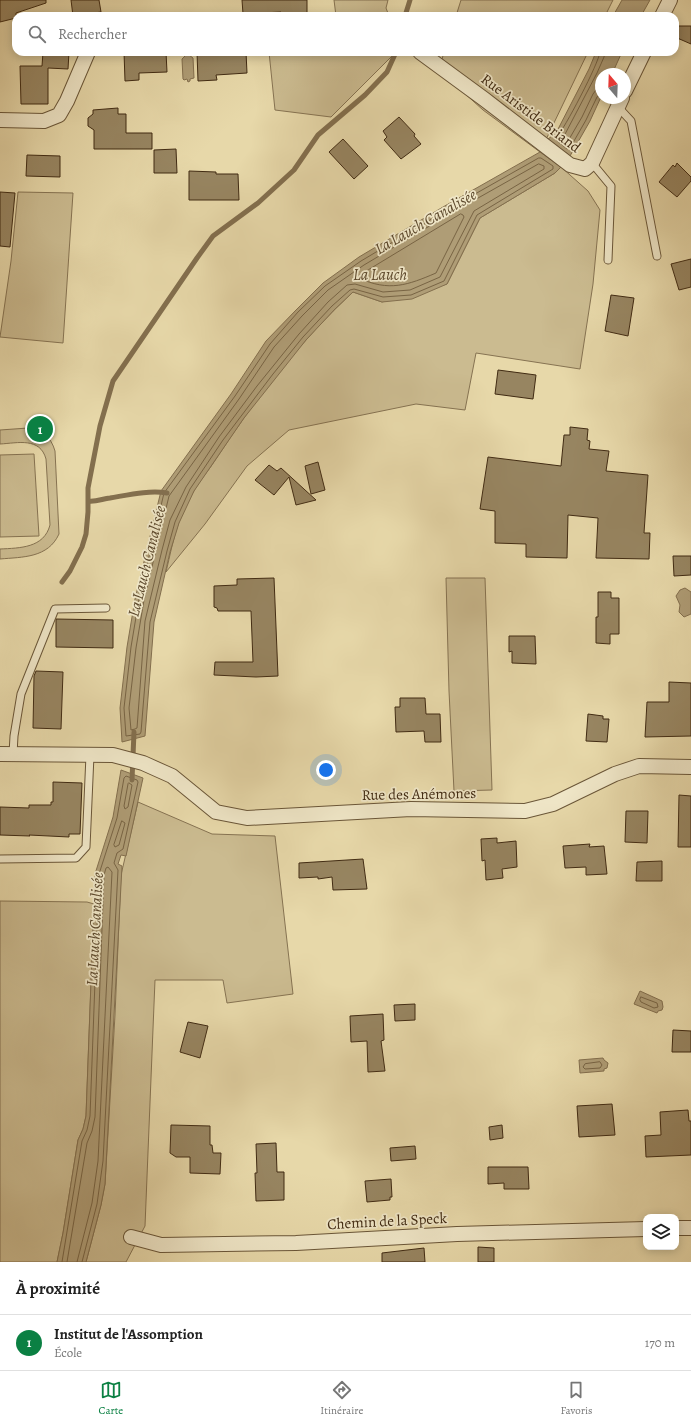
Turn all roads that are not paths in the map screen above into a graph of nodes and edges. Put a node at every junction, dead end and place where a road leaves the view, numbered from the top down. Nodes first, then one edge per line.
1 (670, 0) edge
2 (664, 12) edge
3 (86, 56) edge
4 (425, 56) edge
5 (642, 56) edge
6 (631, 79) edge
7 (619, 104) edge
8 (621, 104) edge
9 (0, 120) edge
10 (589, 166) junction
11 (657, 256) dead end
12 (608, 260) dead end
13 (106, 608) dead end
14 (7, 754) edge
15 (90, 755) junction
16 (691, 767) edge
17 (0, 859) edge
18 (679, 1228) edge
19 (691, 1228) edge
20 (643, 1229) edge
21 (131, 1237) dead end

1 - 2 street
3 - 9 street
4 - 10 street, Rue Aristide Briand
5 - 6 street
7 - 10 street
8 - 11 lane
10 - 12 lane
13 - 14 lane
14 - 15 street, Rue des Anémones
15 - 16 street, Rue des Anémones
15 - 17 lane
18 - 19 street
20 - 21 street, Chemin de la Speck

